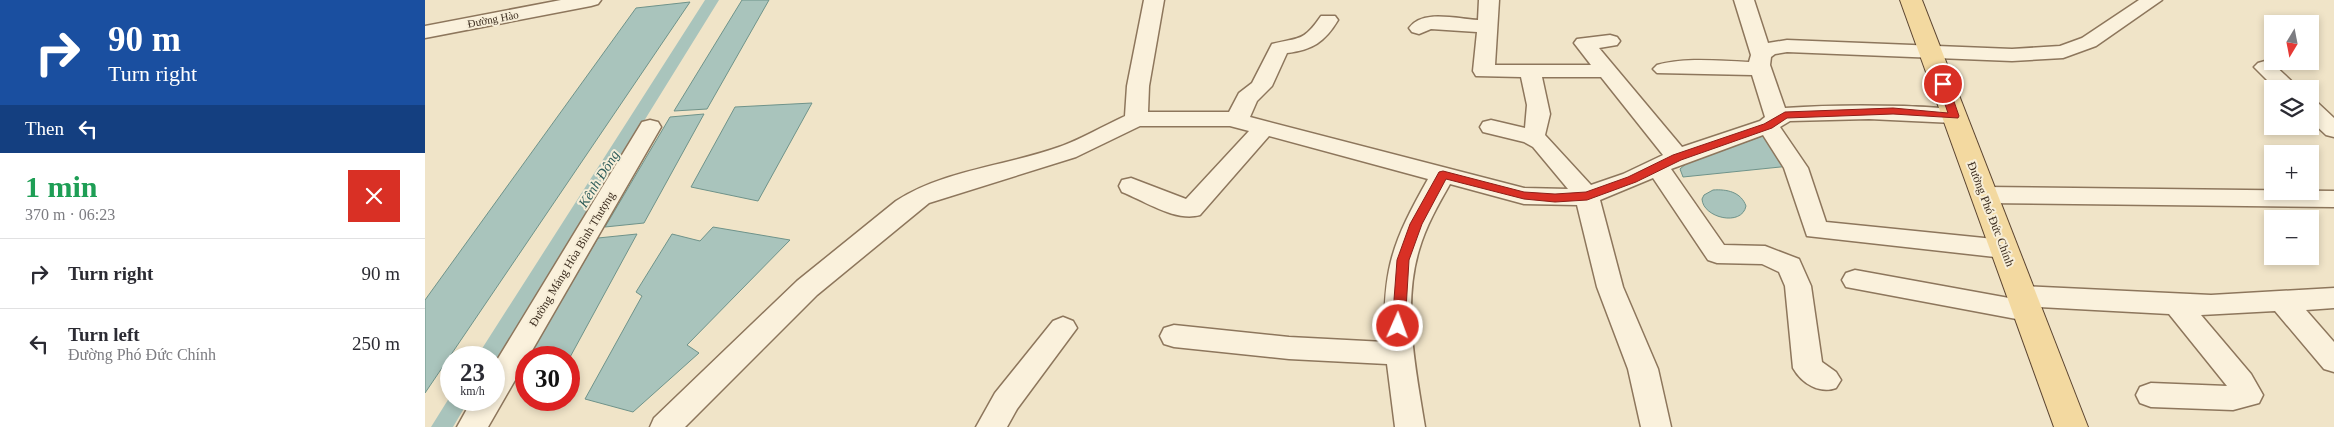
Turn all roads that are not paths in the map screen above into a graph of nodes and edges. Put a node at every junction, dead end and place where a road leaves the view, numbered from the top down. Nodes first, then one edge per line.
1 (591, 0) edge
2 (1154, 0) edge
3 (1489, 0) edge
4 (1744, 0) edge
5 (1911, 0) edge
6 (2152, 0) edge
7 (1328, 20) dead end
8 (1486, 27) junction
9 (1419, 28) dead end
10 (425, 32) edge
11 (1610, 41) dead end
12 (1931, 51) junction
13 (1760, 62) junction
14 (1664, 69) dead end
15 (2268, 70) edge
16 (1607, 71) junction
17 (1530, 72) junction
18 (2279, 80) edge
19 (1954, 116) junction
20 (2319, 116) edge
21 (1136, 119) junction
22 (1237, 120) junction
23 (1773, 122) junction
24 (1265, 127) junction
25 (1491, 127) dead end
26 (650, 128) dead end
27 (2334, 130) edge
28 (1532, 137) junction
29 (1667, 162) junction
30 (1443, 174) junction
31 (1131, 186) dead end
32 (1984, 195) junction
33 (1587, 196) junction
34 (2334, 200) edge
35 (2004, 249) junction
36 (1855, 280) dead end
37 (2334, 298) edge
38 (2283, 302) junction
39 (2025, 303) junction
40 (2176, 304) junction
41 (1063, 328) dead end
42 (1174, 336) dead end
43 (1399, 354) junction
44 (2334, 361) edge
45 (505, 372) edge
46 (1826, 380) dead end
47 (2151, 395) dead end
48 (481, 411) edge
49 (472, 427) edge
50 (665, 427) edge
51 (991, 427) edge
52 (1410, 427) edge
53 (1656, 427) edge
54 (2071, 427) edge

1 - 10 street, Đường Hào
2 - 21 street
3 - 8 street
4 - 13 street
5 - 12 main road, Đường Phó Đức Chính
6 - 12 street
7 - 22 street
8 - 9 street
8 - 17 street
11 - 16 street
12 - 13 street
12 - 19 main road, Đường Phó Đức Chính
13 - 14 street
13 - 23 street
15 - 18 street
16 - 17 street
16 - 29 street
17 - 28 street
19 - 23 street
19 - 32 main road, Đường Phó Đức Chính
20 - 27 street
21 - 22 street
21 - 50 street
22 - 24 street
23 - 29 street
23 - 35 street
24 - 30 street
24 - 31 street
25 - 28 street
26 - 45 street, Đường Máng Hòa Bình Thượng
28 - 33 street
29 - 33 street
29 - 46 street
30 - 33 street
30 - 43 street
32 - 34 street
32 - 35 main road, Đường Phó Đức Chính
33 - 53 street
35 - 39 main road, Đường Phó Đức Chính
36 - 39 street
37 - 38 street
38 - 40 street
38 - 44 street
39 - 40 street
39 - 54 main road, Đường Phó Đức Chính
40 - 47 street
41 - 51 street
42 - 43 street
43 - 52 street
48 - 49 street

